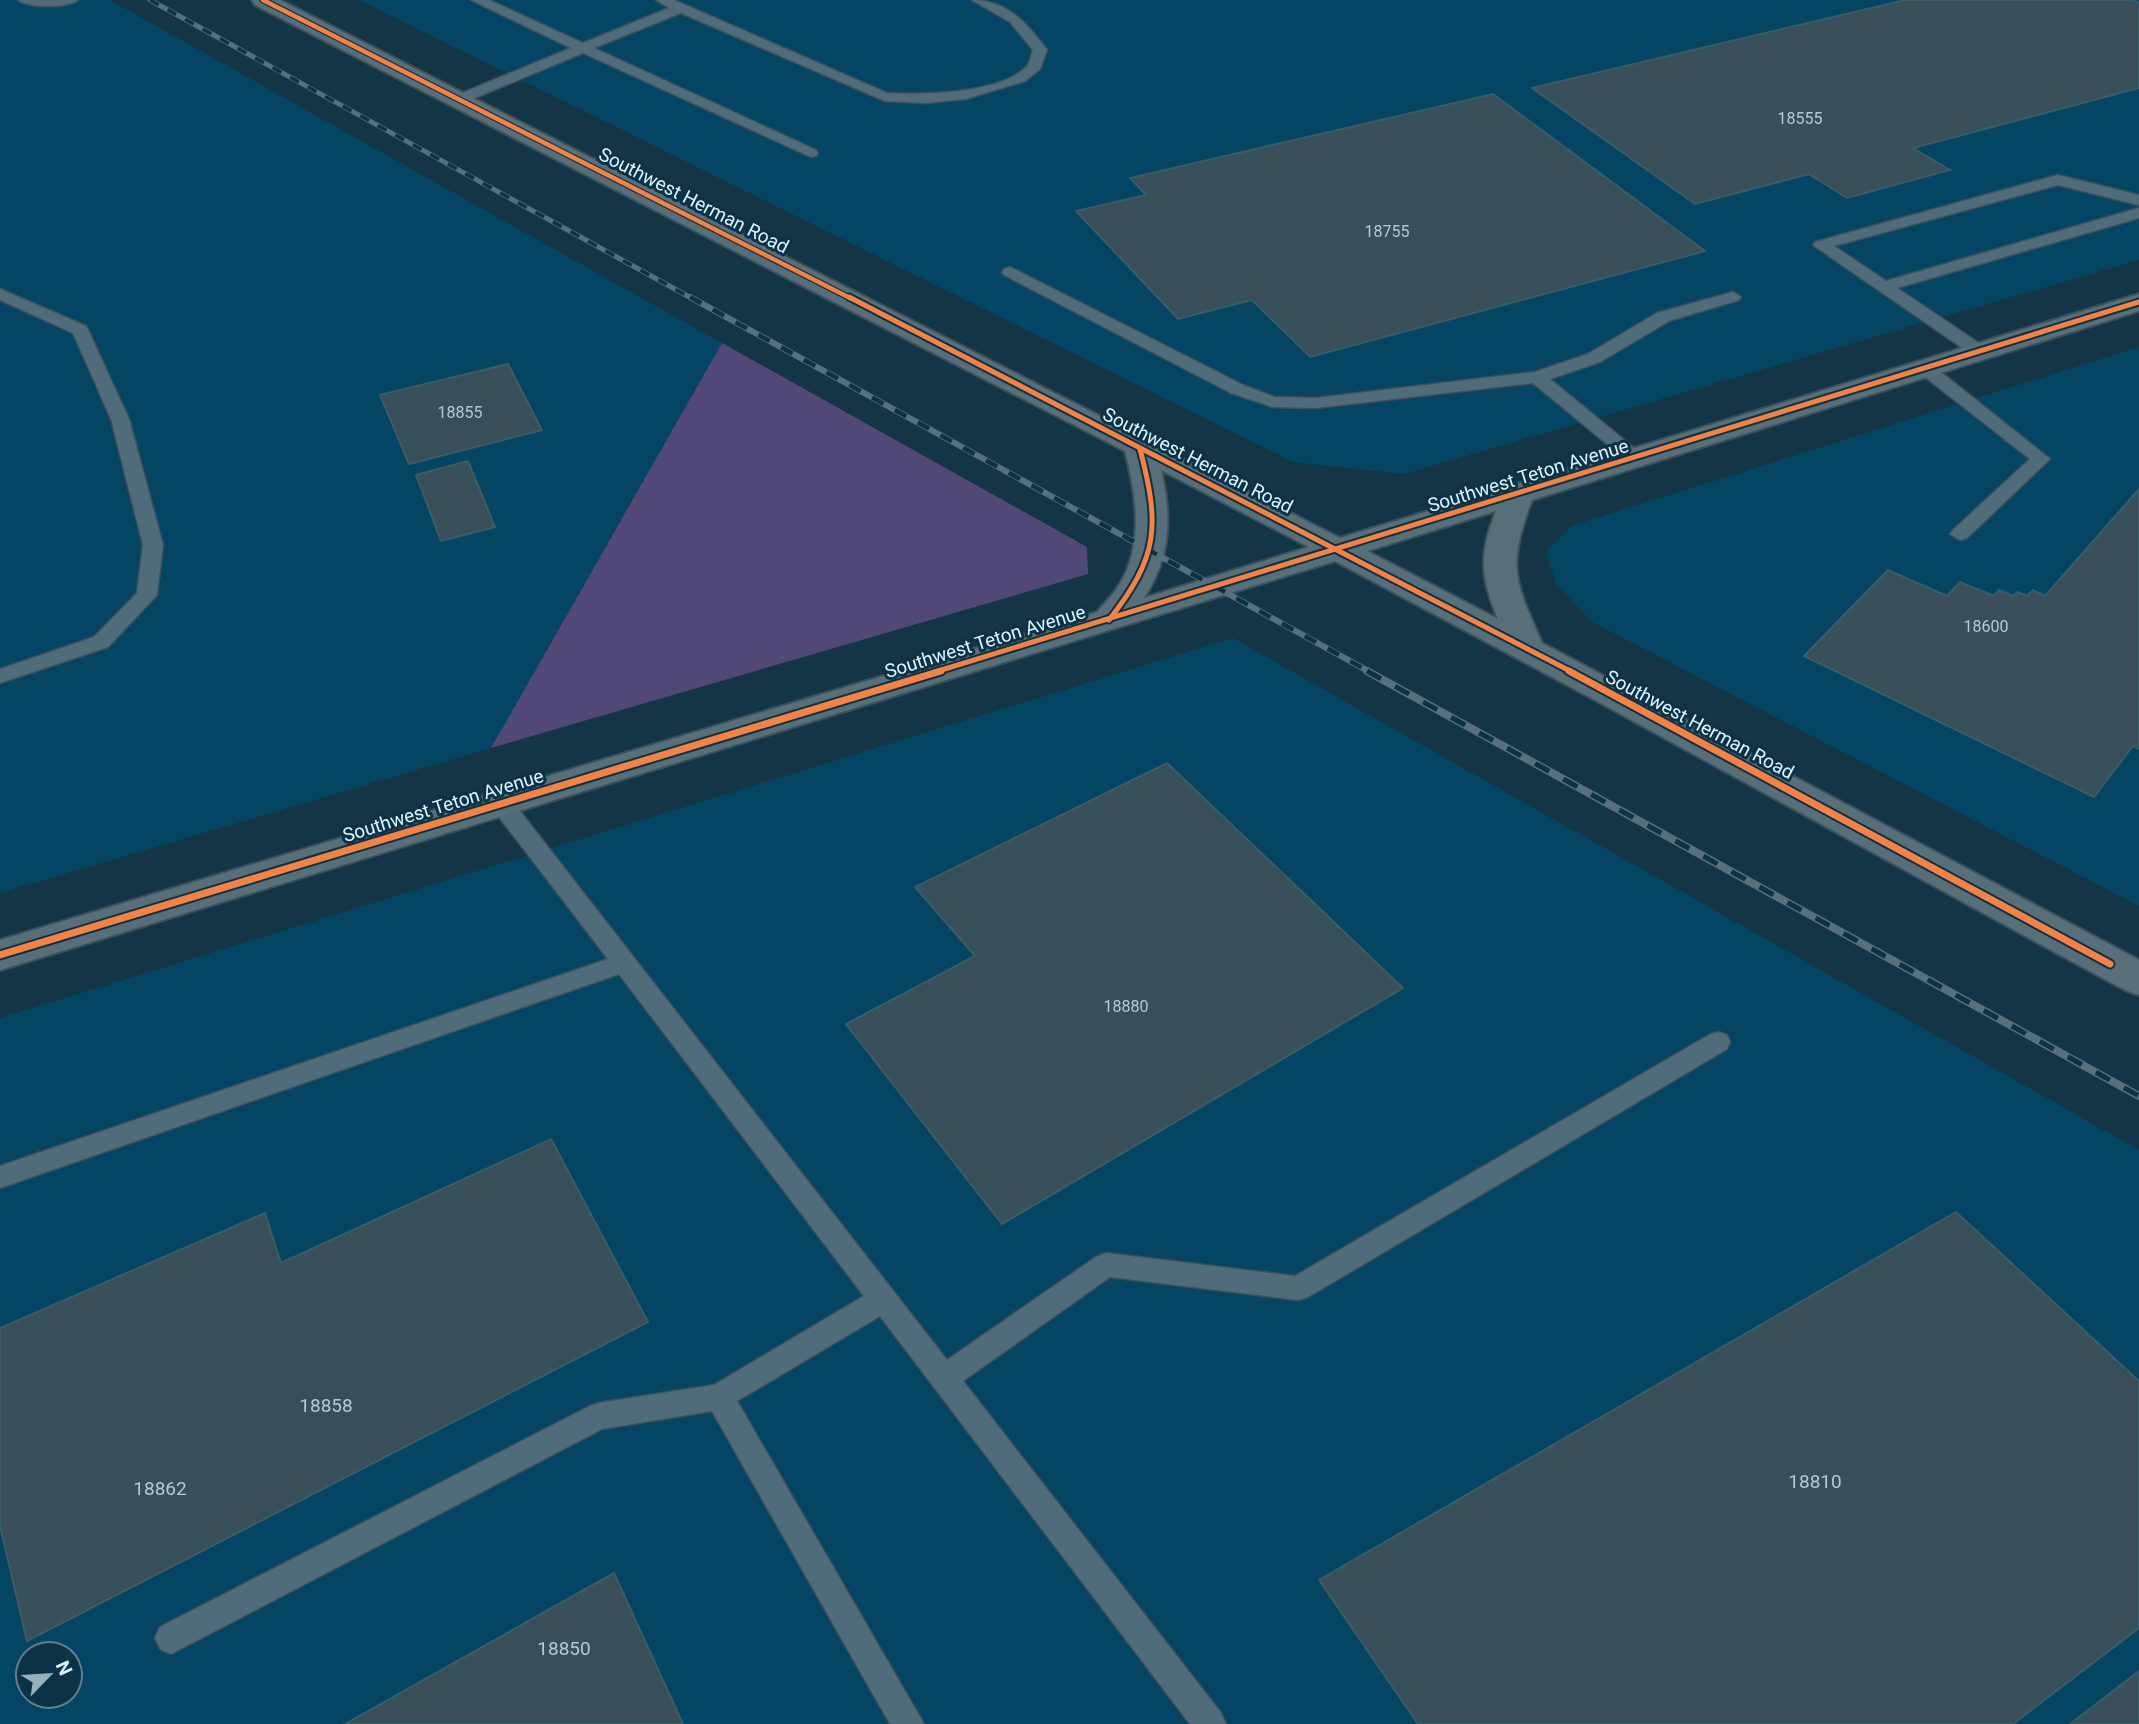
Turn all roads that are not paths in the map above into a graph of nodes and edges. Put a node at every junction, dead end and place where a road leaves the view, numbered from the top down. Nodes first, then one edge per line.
1 (25, 0) edge
2 (72, 0) edge
3 (263, 0) edge
4 (478, 0) edge
5 (663, 0) edge
6 (979, 0) edge
7 (680, 8) junction
8 (582, 48) junction
9 (460, 99) junction
10 (811, 153) dead end
11 (2139, 200) edge
12 (2139, 213) edge
13 (1010, 272) dead end
14 (1884, 288) junction
15 (0, 293) edge
16 (1733, 297) dead end
17 (2139, 302) edge
18 (1980, 352) junction
19 (1926, 369) junction
20 (1537, 377) junction
21 (1140, 449) junction
22 (1635, 458) junction
23 (1518, 495) junction
24 (1960, 534) dead end
25 (1336, 550) junction
26 (1109, 620) junction
27 (1528, 649) junction
28 (0, 676) edge
29 (501, 803) junction
30 (0, 955) edge
31 (624, 963) junction
32 (2139, 979) edge
33 (1718, 1042) dead end
34 (0, 1177) edge
35 (884, 1299) junction
36 (945, 1378) junction
37 (719, 1397) junction
38 (171, 1638) dead end
39 (908, 1724) edge
40 (1210, 1724) edge

1 - 2 lane
3 - 9 main road, Southwest Herman Road
4 - 8 lane
5 - 7 lane
6 - 7 lane
7 - 8 lane
8 - 9 lane
8 - 10 lane
9 - 21 main road, Southwest Herman Road
11 - 14 lane
12 - 14 lane
13 - 20 lane
14 - 18 lane
15 - 28 lane
16 - 20 lane
17 - 18 main road, Southwest Teton Avenue
18 - 19 main road, Southwest Teton Avenue
19 - 22 main road, Southwest Teton Avenue
19 - 24 lane
20 - 22 lane
21 - 25 main road, Southwest Herman Road
21 - 26 main road
22 - 23 main road, Southwest Teton Avenue
23 - 25 main road, Southwest Teton Avenue
23 - 27 main road
25 - 26 main road, Southwest Teton Avenue
25 - 27 main road, Southwest Herman Road
26 - 29 main road, Southwest Teton Avenue
27 - 32 main road, Southwest Herman Road
29 - 30 main road, Southwest Teton Avenue
29 - 31 lane
31 - 34 lane
31 - 35 lane
33 - 36 lane
35 - 36 lane
35 - 37 lane
36 - 40 lane
37 - 38 lane
37 - 39 lane

